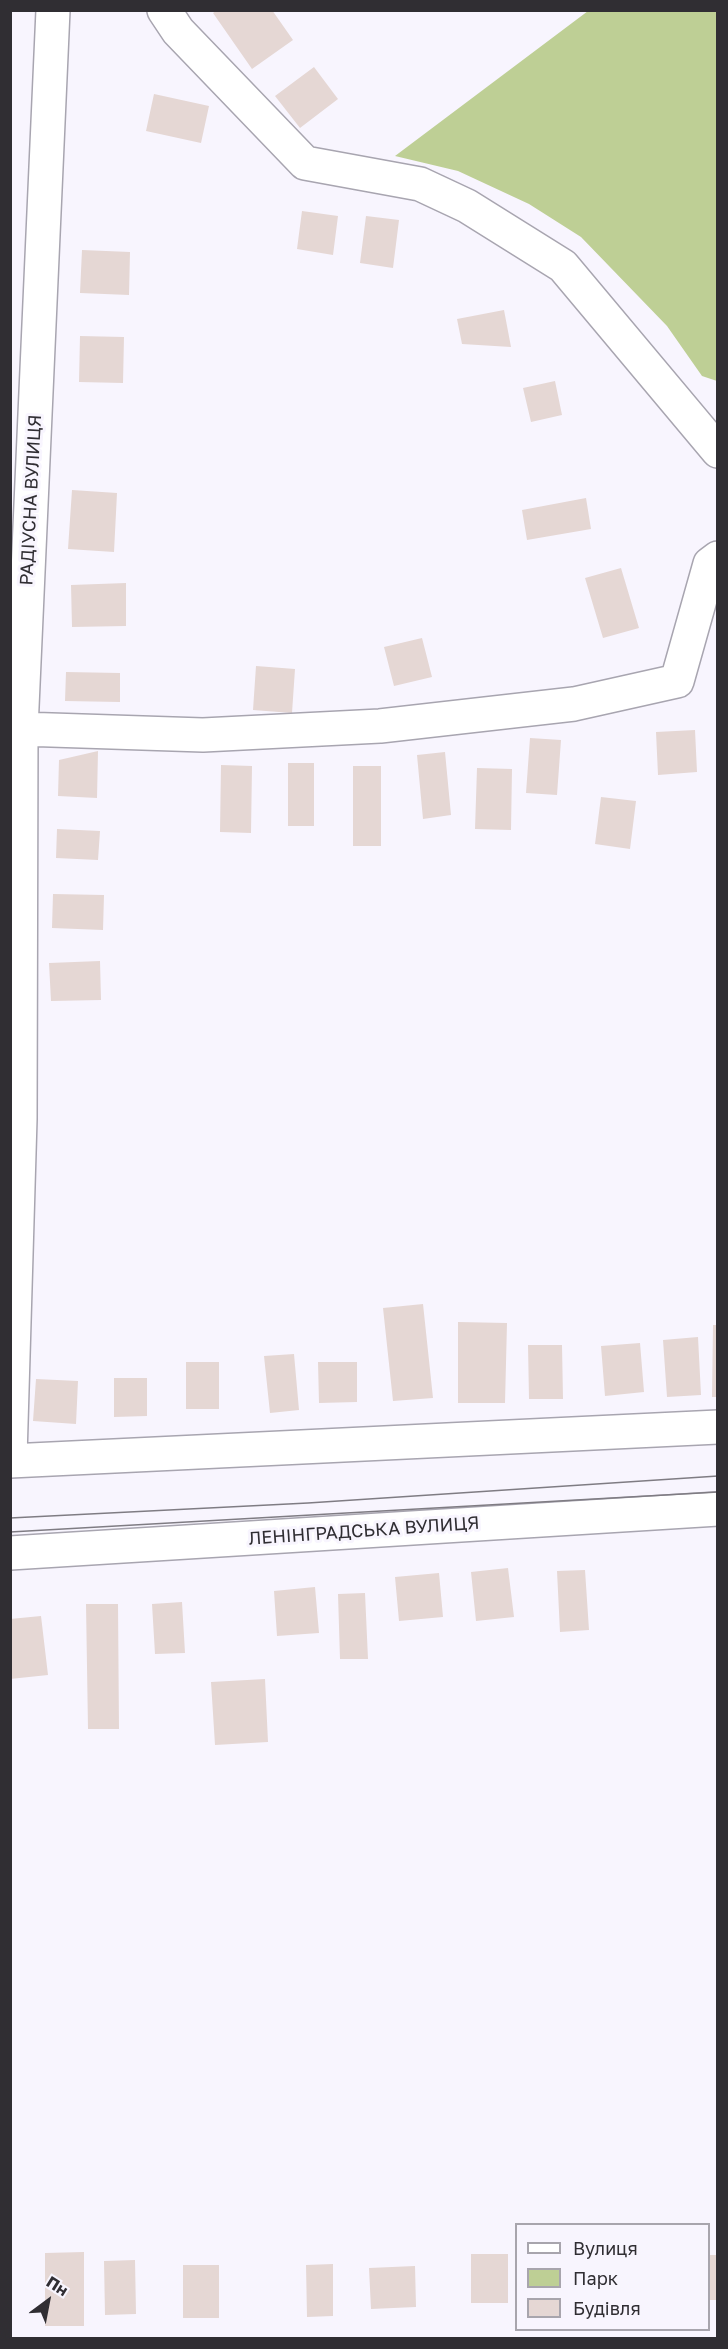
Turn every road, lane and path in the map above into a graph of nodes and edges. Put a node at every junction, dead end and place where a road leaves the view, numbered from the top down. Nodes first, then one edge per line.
1 (54, 10) edge
2 (164, 10) edge
3 (717, 451) edge
4 (717, 558) edge
5 (21, 729) junction
6 (717, 1427) edge
7 (10, 1459) edge
8 (717, 1509) edge
9 (10, 1553) edge

1 - 5 street, РАДІУСНА ВУЛИЦЯ
2 - 3 street
4 - 5 street
5 - 7 street, РАДІУСНА ВУЛИЦЯ
6 - 7 street
8 - 9 street, ЛЕНІНГРАДСЬКА ВУЛИЦЯ

